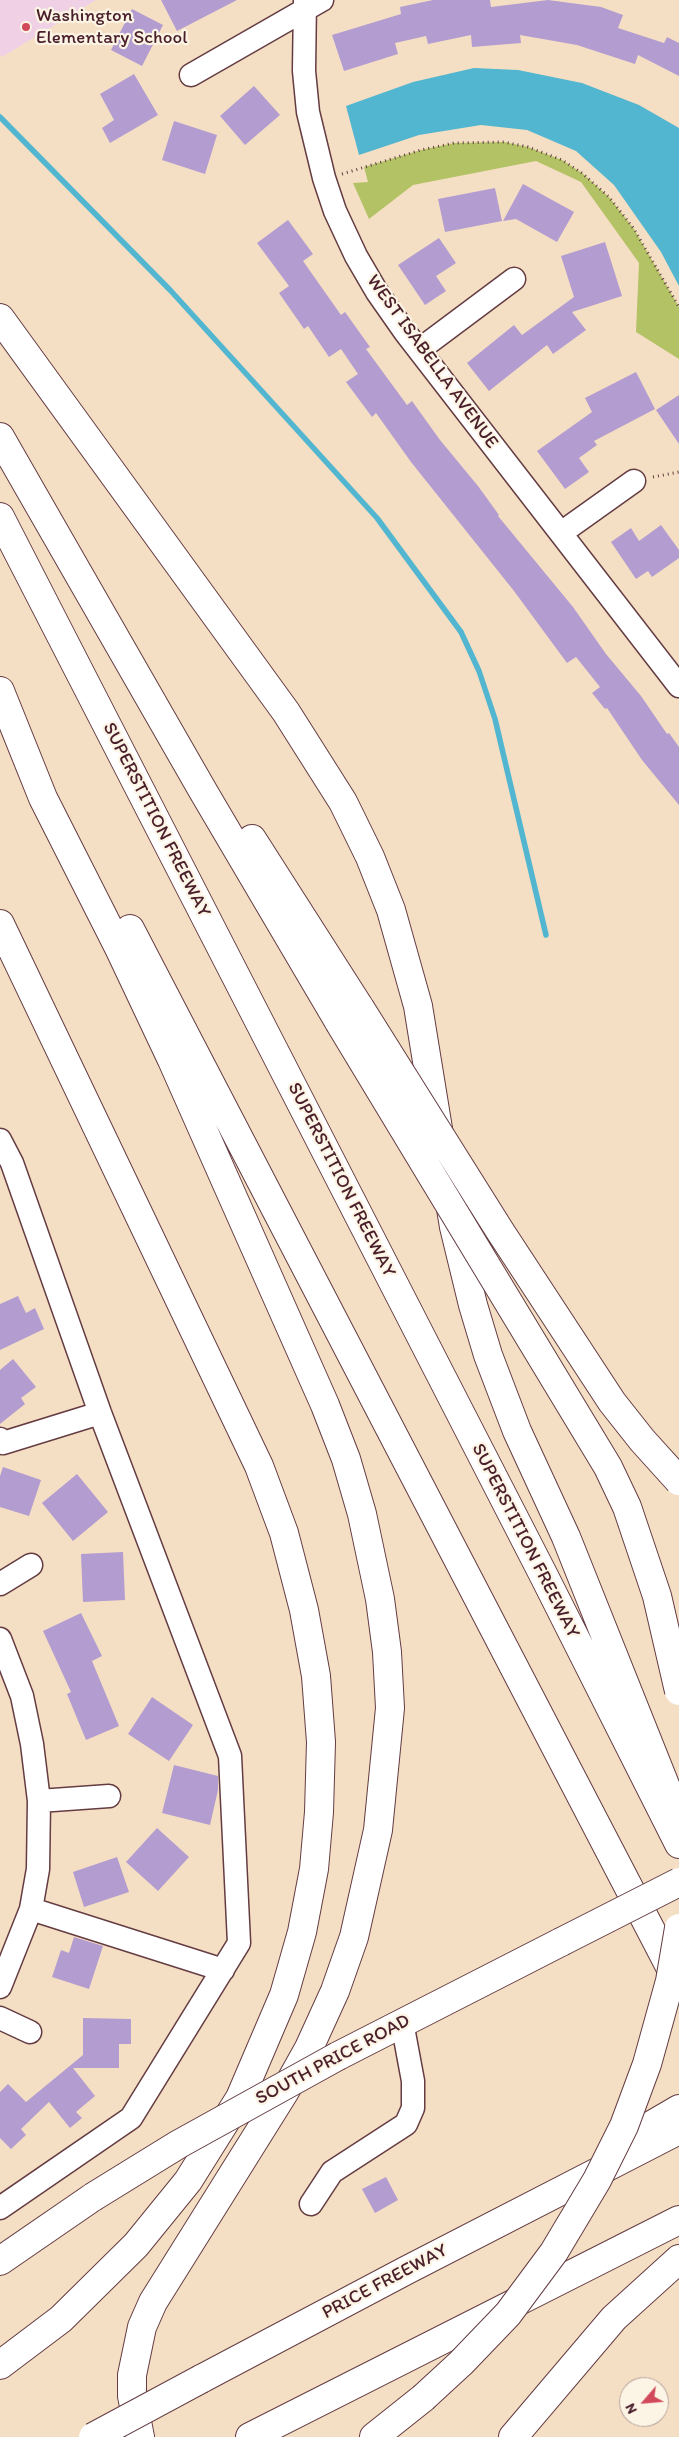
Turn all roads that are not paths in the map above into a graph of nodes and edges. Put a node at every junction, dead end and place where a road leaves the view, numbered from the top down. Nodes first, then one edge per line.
1 (310, 3) edge
2 (191, 75) dead end
3 (514, 279) dead end
4 (0, 318) edge
5 (419, 350) junction
6 (0, 436) edge
7 (634, 481) road end
8 (0, 517) edge
9 (561, 533) junction
10 (0, 679) edge
11 (679, 686) edge
12 (0, 691) edge
13 (0, 924) edge
14 (349, 1015) junction
15 (0, 1140) edge
16 (6, 1166) edge
17 (100, 1413) junction
18 (0, 1439) edge
19 (679, 1481) edge
20 (31, 1565) dead end
21 (0, 1584) edge
22 (0, 1639) edge
23 (679, 1691) edge
24 (109, 1796) dead end
25 (39, 1801) junction
26 (679, 1820) edge
27 (679, 1844) edge
28 (679, 1882) edge
29 (31, 1908) junction
30 (679, 1928) edge
31 (223, 1970) junction
32 (679, 1984) edge
33 (0, 1987) edge
34 (0, 2018) edge
35 (402, 2022) junction
36 (30, 2032) dead end
37 (674, 2122) edge
38 (311, 2204) dead end
39 (0, 2208) edge
40 (679, 2220) edge
41 (679, 2259) edge
42 (0, 2261) edge
43 (0, 2365) edge
44 (93, 2437) edge
45 (140, 2437) edge
46 (250, 2437) edge
47 (374, 2437) edge
48 (514, 2437) edge

1 - 2 street
1 - 5 street, WEST ISABELLA AVENUE
3 - 5 street
4 - 26 main road
5 - 9 street, WEST ISABELLA AVENUE
6 - 14 main road
7 - 9 street
8 - 27 main road, SUPERSTITION FREEWAY
9 - 11 street, WEST ISABELLA AVENUE
10 - 32 main road
12 - 45 main road
13 - 43 main road
14 - 19 main road, bridge
14 - 23 main road, bridge
15 - 16 street
16 - 17 street
17 - 18 street
17 - 31 street
20 - 21 street
22 - 25 street
24 - 25 street
25 - 29 street
28 - 35 main road, SOUTH PRICE ROAD, bridge
29 - 31 street
29 - 33 street
30 - 47 main road, bridge
31 - 39 street
34 - 36 street
35 - 38 street
35 - 42 main road, SOUTH PRICE ROAD, bridge
37 - 44 main road, PRICE FREEWAY, bridge
40 - 46 main road
41 - 48 main road

